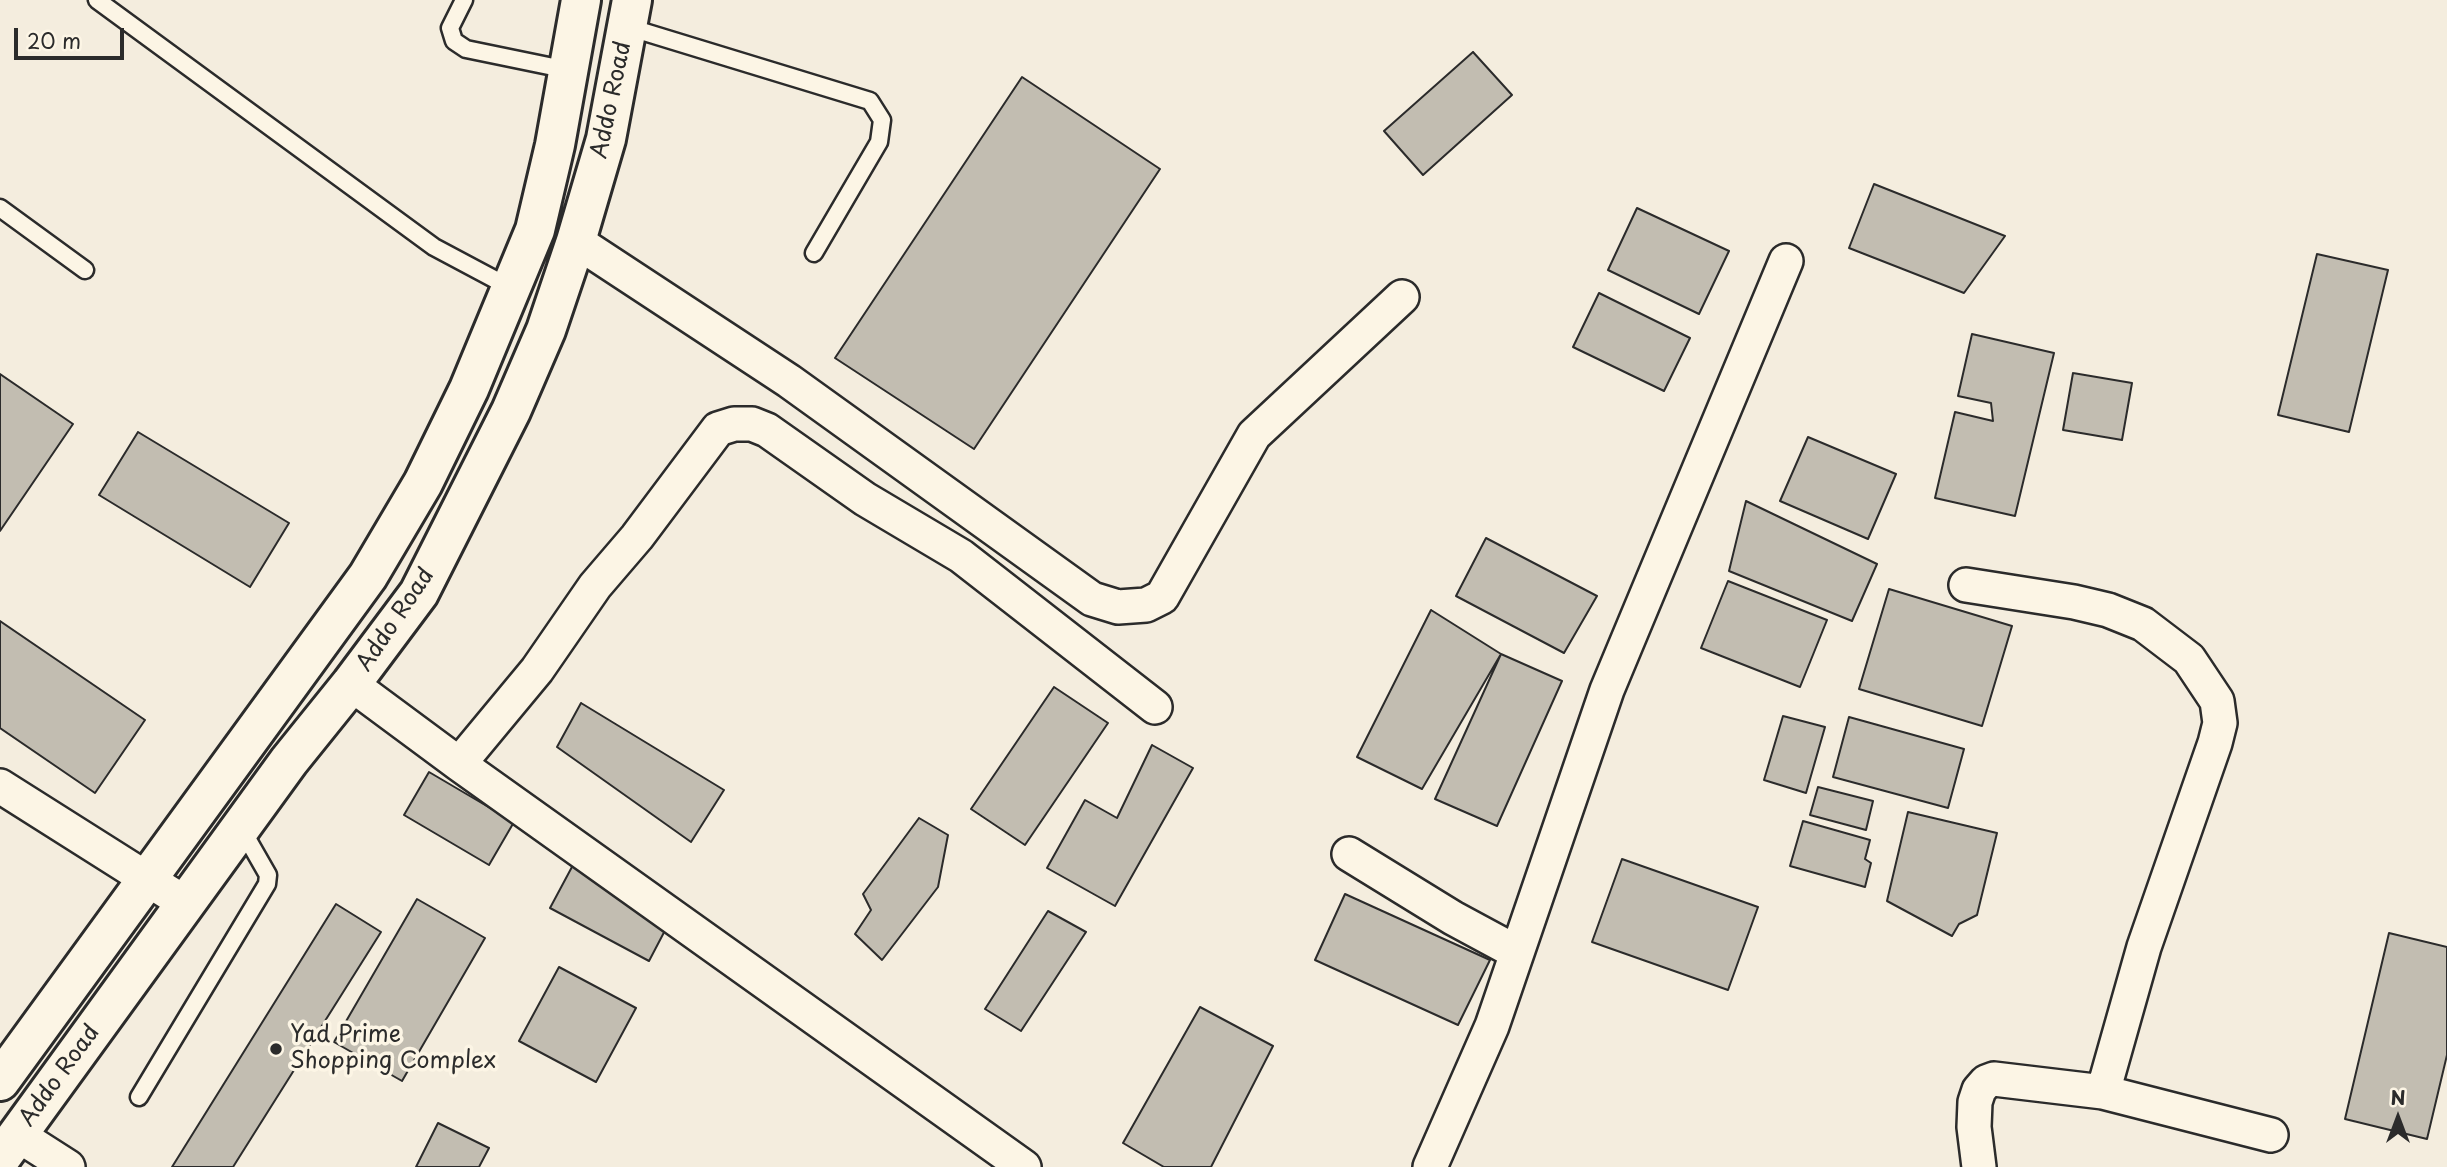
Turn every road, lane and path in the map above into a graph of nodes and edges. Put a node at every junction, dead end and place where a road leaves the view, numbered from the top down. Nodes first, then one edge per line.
1 (97, 0) edge
2 (464, 0) edge
3 (581, 0) edge
4 (630, 13) edge
5 (568, 70) junction
6 (0, 208) edge
7 (576, 241) junction
8 (814, 253) dead end
9 (1786, 261) dead end
10 (85, 270) dead end
11 (511, 288) junction
12 (1402, 297) dead end
13 (1966, 585) dead end
14 (351, 684) junction
15 (1155, 707) dead end
16 (459, 764) junction
17 (0, 786) edge
18 (239, 829) junction
19 (1349, 854) dead end
20 (147, 878) junction
21 (185, 903) junction
22 (1516, 952) junction
23 (0, 1081) edge
24 (2103, 1092) junction
25 (139, 1097) dead end
26 (2271, 1135) dead end
27 (9, 1147) edge
28 (68, 1167) edge
29 (1024, 1167) edge
30 (1430, 1167) edge
31 (1979, 1167) edge

1 - 11 lane
2 - 5 lane
3 - 5 main road, Addo Road
4 - 7 main road, Addo Road
4 - 8 lane
5 - 11 main road, Addo Road
6 - 10 lane
7 - 12 street
7 - 14 main road, Addo Road
9 - 22 street
11 - 20 main road, Addo Road
13 - 24 street
14 - 16 street
14 - 18 main road, Addo Road
15 - 16 street
16 - 29 street
17 - 20 street
18 - 21 main road, Addo Road
18 - 25 lane
19 - 22 street
20 - 21 street
20 - 23 main road, Addo Road
21 - 27 main road, Addo Road
22 - 30 street
24 - 26 street
24 - 31 street
27 - 28 street

